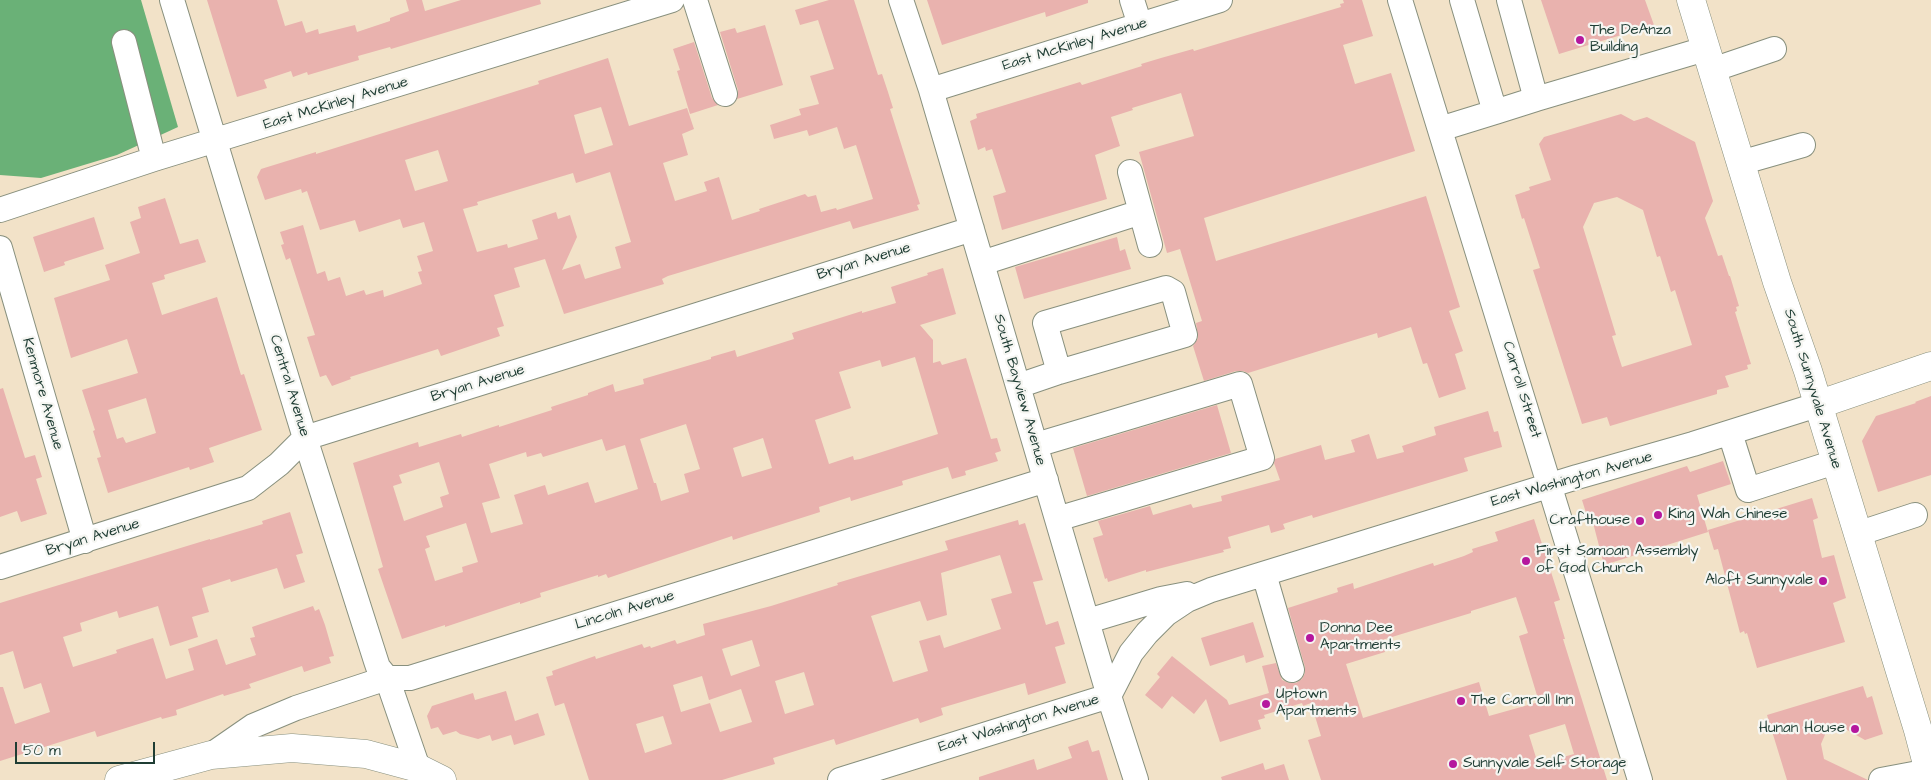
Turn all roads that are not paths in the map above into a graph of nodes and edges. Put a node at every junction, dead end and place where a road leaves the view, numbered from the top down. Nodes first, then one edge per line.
1 (172, 0) edge
2 (672, 0) edge
3 (695, 0) edge
4 (901, 0) edge
5 (1132, 0) edge
6 (1220, 0) edge
7 (1400, 0) edge
8 (1462, 0) edge
9 (1509, 0) edge
10 (1691, 0) edge
11 (1140, 25) junction
12 (124, 42) dead end
13 (1774, 49) dead end
14 (1708, 59) junction
15 (931, 90) junction
16 (725, 94) dead end
17 (1536, 99) junction
18 (1495, 112) junction
19 (1440, 129) junction
20 (214, 142) junction
21 (1803, 145) dead end
22 (154, 160) junction
23 (1740, 163) junction
24 (1130, 172) dead end
25 (0, 210) edge
26 (1141, 212) junction
27 (972, 229) junction
28 (1150, 245) dead end
29 (0, 248) edge
30 (982, 263) junction
31 (1931, 366) edge
32 (1060, 372) junction
33 (1018, 386) junction
34 (1817, 405) junction
35 (1730, 433) junction
36 (305, 438) junction
37 (1036, 445) junction
38 (1835, 462) junction
39 (1046, 480) junction
40 (1550, 486) junction
41 (1915, 515) dead end
42 (1058, 519) junction
43 (1857, 534) junction
44 (85, 541) junction
45 (0, 567) edge
46 (1264, 574) junction
47 (1211, 590) junction
48 (1088, 621) junction
49 (1292, 670) dead end
50 (387, 678) junction
51 (1110, 696) junction
52 (1924, 728) edge
53 (212, 754) junction
54 (430, 774) edge
55 (1930, 775) edge
56 (119, 780) edge
57 (840, 780) edge
58 (1136, 780) edge
59 (1640, 780) edge
60 (1881, 780) edge

1 - 20 street, Central Avenue
2 - 20 street, East McKinley Avenue
3 - 16 street
4 - 15 street, South Bayview Avenue
5 - 11 street
6 - 11 street, East McKinley Avenue
7 - 19 street, Carroll Street
8 - 18 street
9 - 17 street
10 - 14 main road, South Sunnyvale Avenue
11 - 15 street, East McKinley Avenue
12 - 22 street
13 - 14 street
14 - 17 street
14 - 23 main road, South Sunnyvale Avenue
15 - 27 street, South Bayview Avenue
17 - 18 street
18 - 19 street
19 - 40 street, Carroll Street
20 - 22 street, East McKinley Avenue
20 - 36 street, Central Avenue
21 - 23 street
22 - 25 street, East McKinley Avenue
23 - 34 main road, South Sunnyvale Avenue
24 - 26 street
26 - 28 street
26 - 30 street
27 - 30 street, South Bayview Avenue
27 - 36 street, Bryan Avenue
29 - 44 street, Kenmore Avenue
30 - 33 street, South Bayview Avenue
31 - 34 main road, East Washington Avenue
32 - 32 street
32 - 33 street
33 - 37 street, South Bayview Avenue
34 - 35 street, East Washington Avenue
34 - 38 main road, South Sunnyvale Avenue
35 - 38 street
35 - 40 street, East Washington Avenue
36 - 44 street, Bryan Avenue
36 - 50 street, Central Avenue
37 - 39 street, South Bayview Avenue
37 - 42 street
38 - 43 main road, South Sunnyvale Avenue
39 - 42 street, South Bayview Avenue
39 - 50 street, Lincoln Avenue
40 - 46 street, East Washington Avenue
40 - 59 street, Carroll Street
41 - 43 street
42 - 48 street, South Bayview Avenue
43 - 52 main road, South Sunnyvale Avenue
44 - 45 street, Bryan Avenue
46 - 47 street, East Washington Avenue
46 - 49 street
47 - 48 street, East Washington Avenue
47 - 51 street, East Washington Avenue
48 - 51 street, South Bayview Avenue
50 - 53 street, Lincoln Avenue
50 - 54 street, Central Avenue
51 - 57 street, East Washington Avenue
51 - 58 street, South Bayview Avenue
52 - 55 main road, South Sunnyvale Avenue
53 - 54 main road
53 - 56 main road
55 - 60 street

